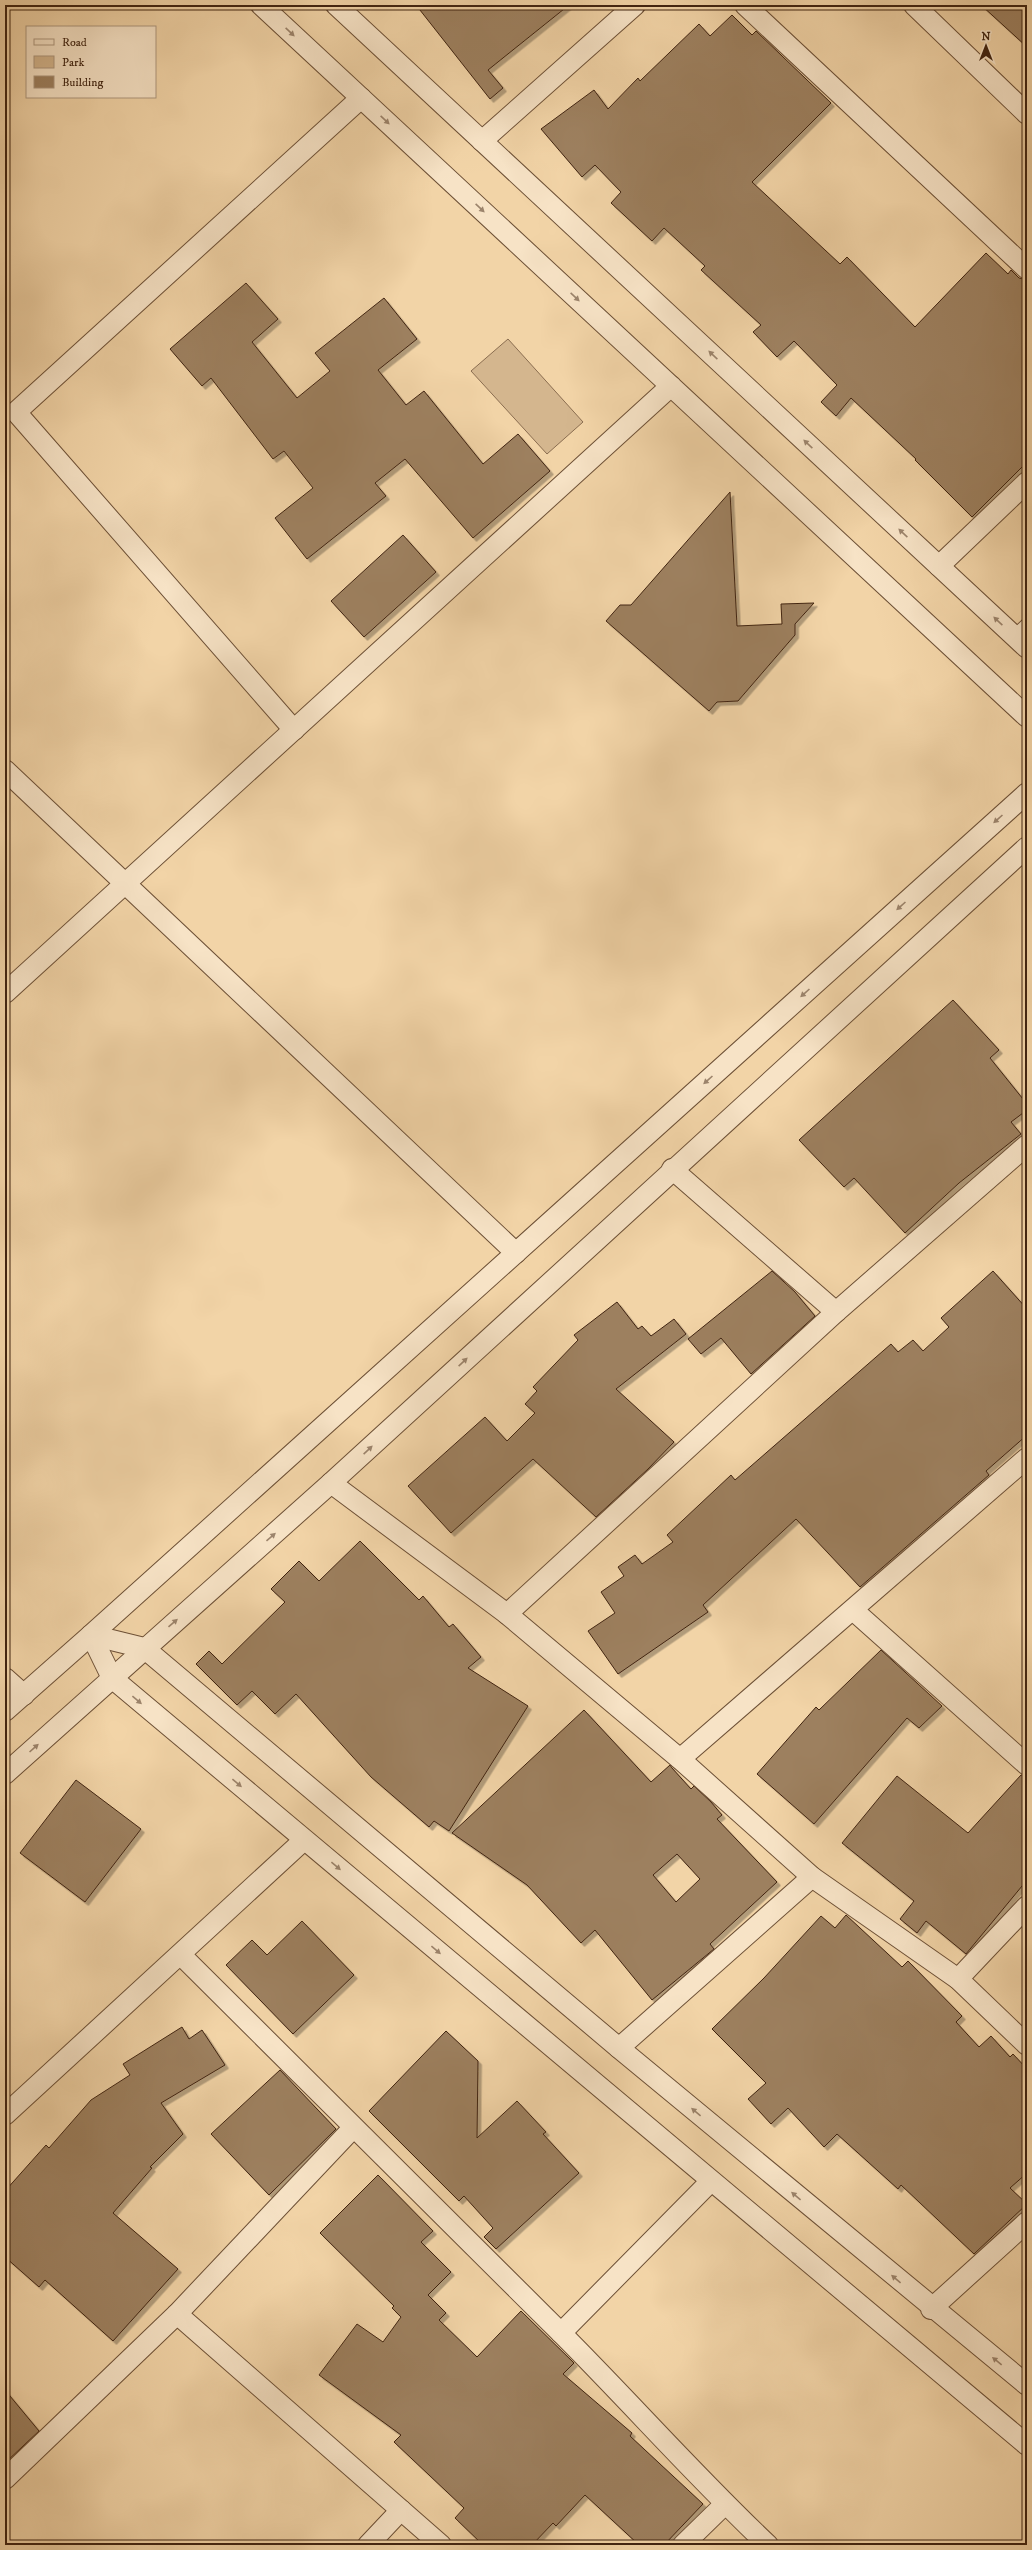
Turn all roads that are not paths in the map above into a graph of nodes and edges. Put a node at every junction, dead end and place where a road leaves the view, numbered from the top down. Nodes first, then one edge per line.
1 (264, 5) edge
2 (336, 5) edge
3 (635, 5) edge
4 (745, 5) edge
5 (914, 5) edge
6 (361, 98) junction
7 (1027, 114) edge
8 (482, 141) junction
9 (1027, 269) edge
10 (671, 386) junction
11 (1027, 482) edge
12 (939, 566) junction
13 (1022, 635) edge
14 (1027, 717) edge
15 (294, 730) junction
16 (5, 770) edge
17 (1027, 793) edge
18 (1027, 846) edge
19 (125, 884) junction
20 (5, 993) edge
21 (1027, 1145) edge
22 (672, 1169) junction
23 (516, 1253) junction
24 (836, 1312) junction
25 (1027, 1458) edge
26 (331, 1483) junction
27 (853, 1610) junction
28 (508, 1614) junction
29 (91, 1635) junction
30 (144, 1648) junction
31 (5, 1678) edge
32 (112, 1678) junction
33 (24, 1695) junction
34 (5, 1711) edge
35 (680, 1759) junction
36 (1027, 1765) edge
37 (5, 1774) edge
38 (304, 1840) junction
39 (812, 1877) junction
40 (1027, 1906) edge
41 (181, 1955) junction
42 (958, 1979) junction
43 (1027, 2045) edge
44 (619, 2048) junction
45 (5, 2116) edge
46 (352, 2128) junction
47 (711, 2181) junction
48 (1027, 2222) edge
49 (932, 2309) junction
50 (177, 2314) junction
51 (561, 2333) junction
52 (1027, 2386) edge
53 (1027, 2445) edge
54 (5, 2479) edge
55 (725, 2504) junction
56 (401, 2510) junction
57 (368, 2545) edge
58 (441, 2545) edge
59 (683, 2545) edge
60 (768, 2545) edge

1 -> 6 street
2 - 8 street
3 - 8 street
4 - 9 street
5 - 7 street
6 -> 10 street
6 - 15 street
12 -> 8 street
10 - 14 street
10 - 15 street
11 - 12 street
13 -> 12 street
15 - 19 street
16 - 19 street
17 -> 23 street
18 - 22 street
19 - 20 street
19 - 23 street
21 - 24 street
22 - 24 street
26 -> 22 street
23 - 29 street
24 - 28 street
25 - 27 street
26 - 28 street
30 -> 26 street
27 - 35 street
27 - 36 street
28 - 35 street
29 - 30 street
29 - 32 street
29 - 33 street
30 - 32 street
30 - 44 street
31 - 33 street
37 -> 32 street
32 -> 38 street
33 - 34 street
35 - 39 street
38 - 41 street
38 -> 47 street
39 - 42 street
39 - 44 street
40 - 42 street
41 - 45 street
41 - 46 street
42 - 43 street
49 -> 44 street
46 - 50 street
46 - 51 street
47 - 51 street
47 - 53 street
48 - 49 street
52 -> 49 street
50 - 54 street
50 - 56 street
51 - 55 street
55 - 59 street
55 - 60 street
56 - 57 street
56 - 58 street

